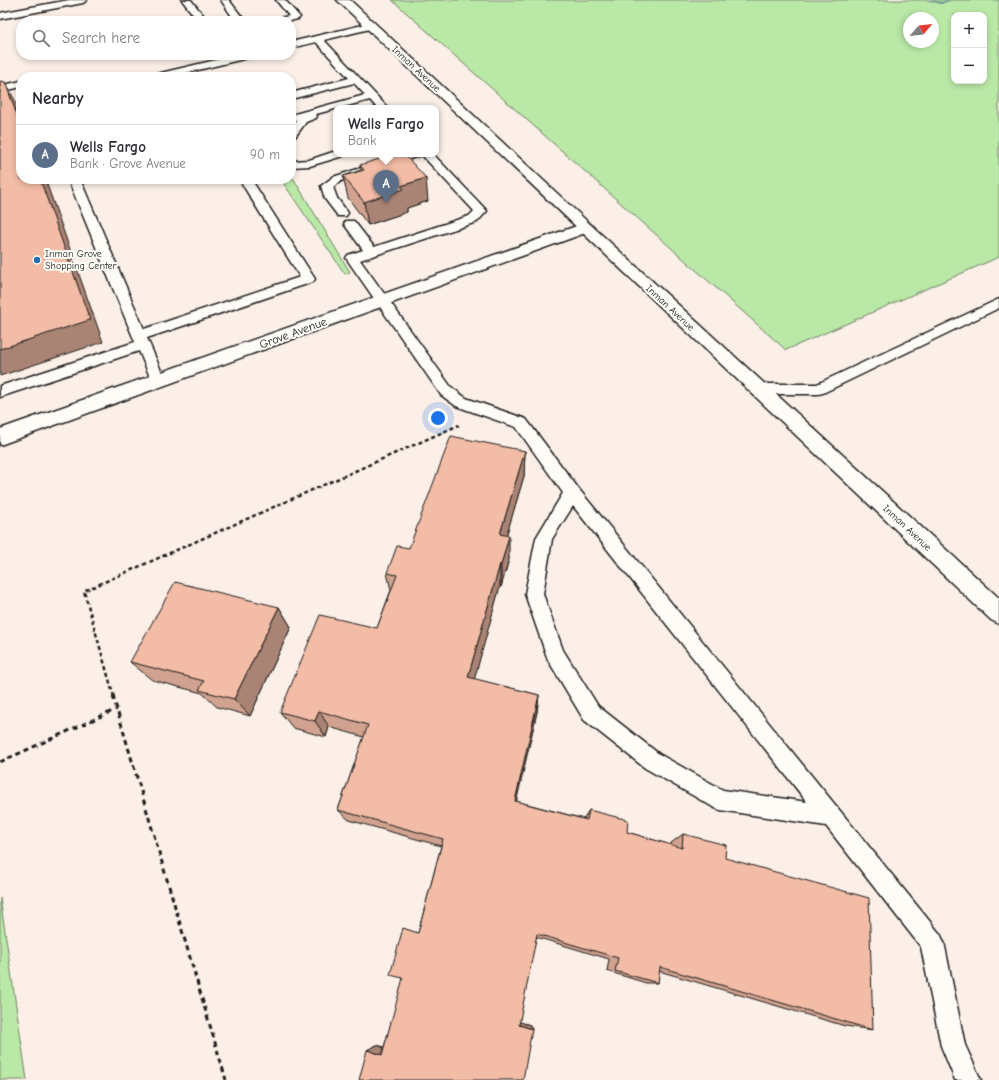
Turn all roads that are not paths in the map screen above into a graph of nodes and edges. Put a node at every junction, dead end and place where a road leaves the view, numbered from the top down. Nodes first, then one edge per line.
1 (83, 0) edge
2 (186, 0) edge
3 (225, 0) edge
4 (280, 0) edge
5 (343, 0) edge
6 (0, 16) edge
7 (199, 16) edge
8 (236, 16) edge
9 (294, 16) edge
10 (371, 26) junction
11 (318, 39) junction
12 (296, 44) edge
13 (221, 60) edge
14 (175, 72) edge
15 (356, 79) junction
16 (16, 85) edge
17 (0, 89) edge
18 (296, 95) edge
19 (372, 96) junction
20 (338, 105) edge
21 (380, 105) edge
22 (333, 106) edge
23 (333, 106) edge
24 (296, 117) edge
25 (296, 128) edge
26 (333, 156) edge
27 (406, 157) edge
28 (430, 157) edge
29 (296, 164) edge
30 (76, 184) edge
31 (248, 184) edge
32 (585, 228) junction
33 (371, 252) junction
34 (382, 301) junction
35 (999, 303) edge
36 (141, 340) junction
37 (158, 380) junction
38 (758, 389) junction
39 (0, 392) edge
40 (0, 437) edge
41 (572, 493) junction
42 (999, 613) edge
43 (829, 816) junction
44 (968, 1080) edge

1 - 6 lane
2 - 7 lane
3 - 8 lane
4 - 9 lane
5 - 10 main road, Inman Avenue
10 - 11 lane
10 - 32 main road, Inman Avenue
11 - 12 lane
11 - 15 lane
13 - 14 lane
15 - 18 lane
15 - 19 lane
16 - 17 lane
19 - 20 lane
19 - 21 lane
22 - 24 lane
23 - 25 lane
26 - 29 lane
27 - 33 lane
28 - 33 lane
30 - 36 lane
31 - 36 lane
32 - 34 main road, Grove Avenue
32 - 38 main road, Inman Avenue
33 - 34 lane
34 - 37 main road, Grove Avenue
34 - 41 lane
35 - 38 lane
36 - 37 lane
36 - 39 lane
37 - 40 main road, Grove Avenue
38 - 42 main road, Inman Avenue
41 - 43 lane
41 - 43 lane
43 - 44 lane

